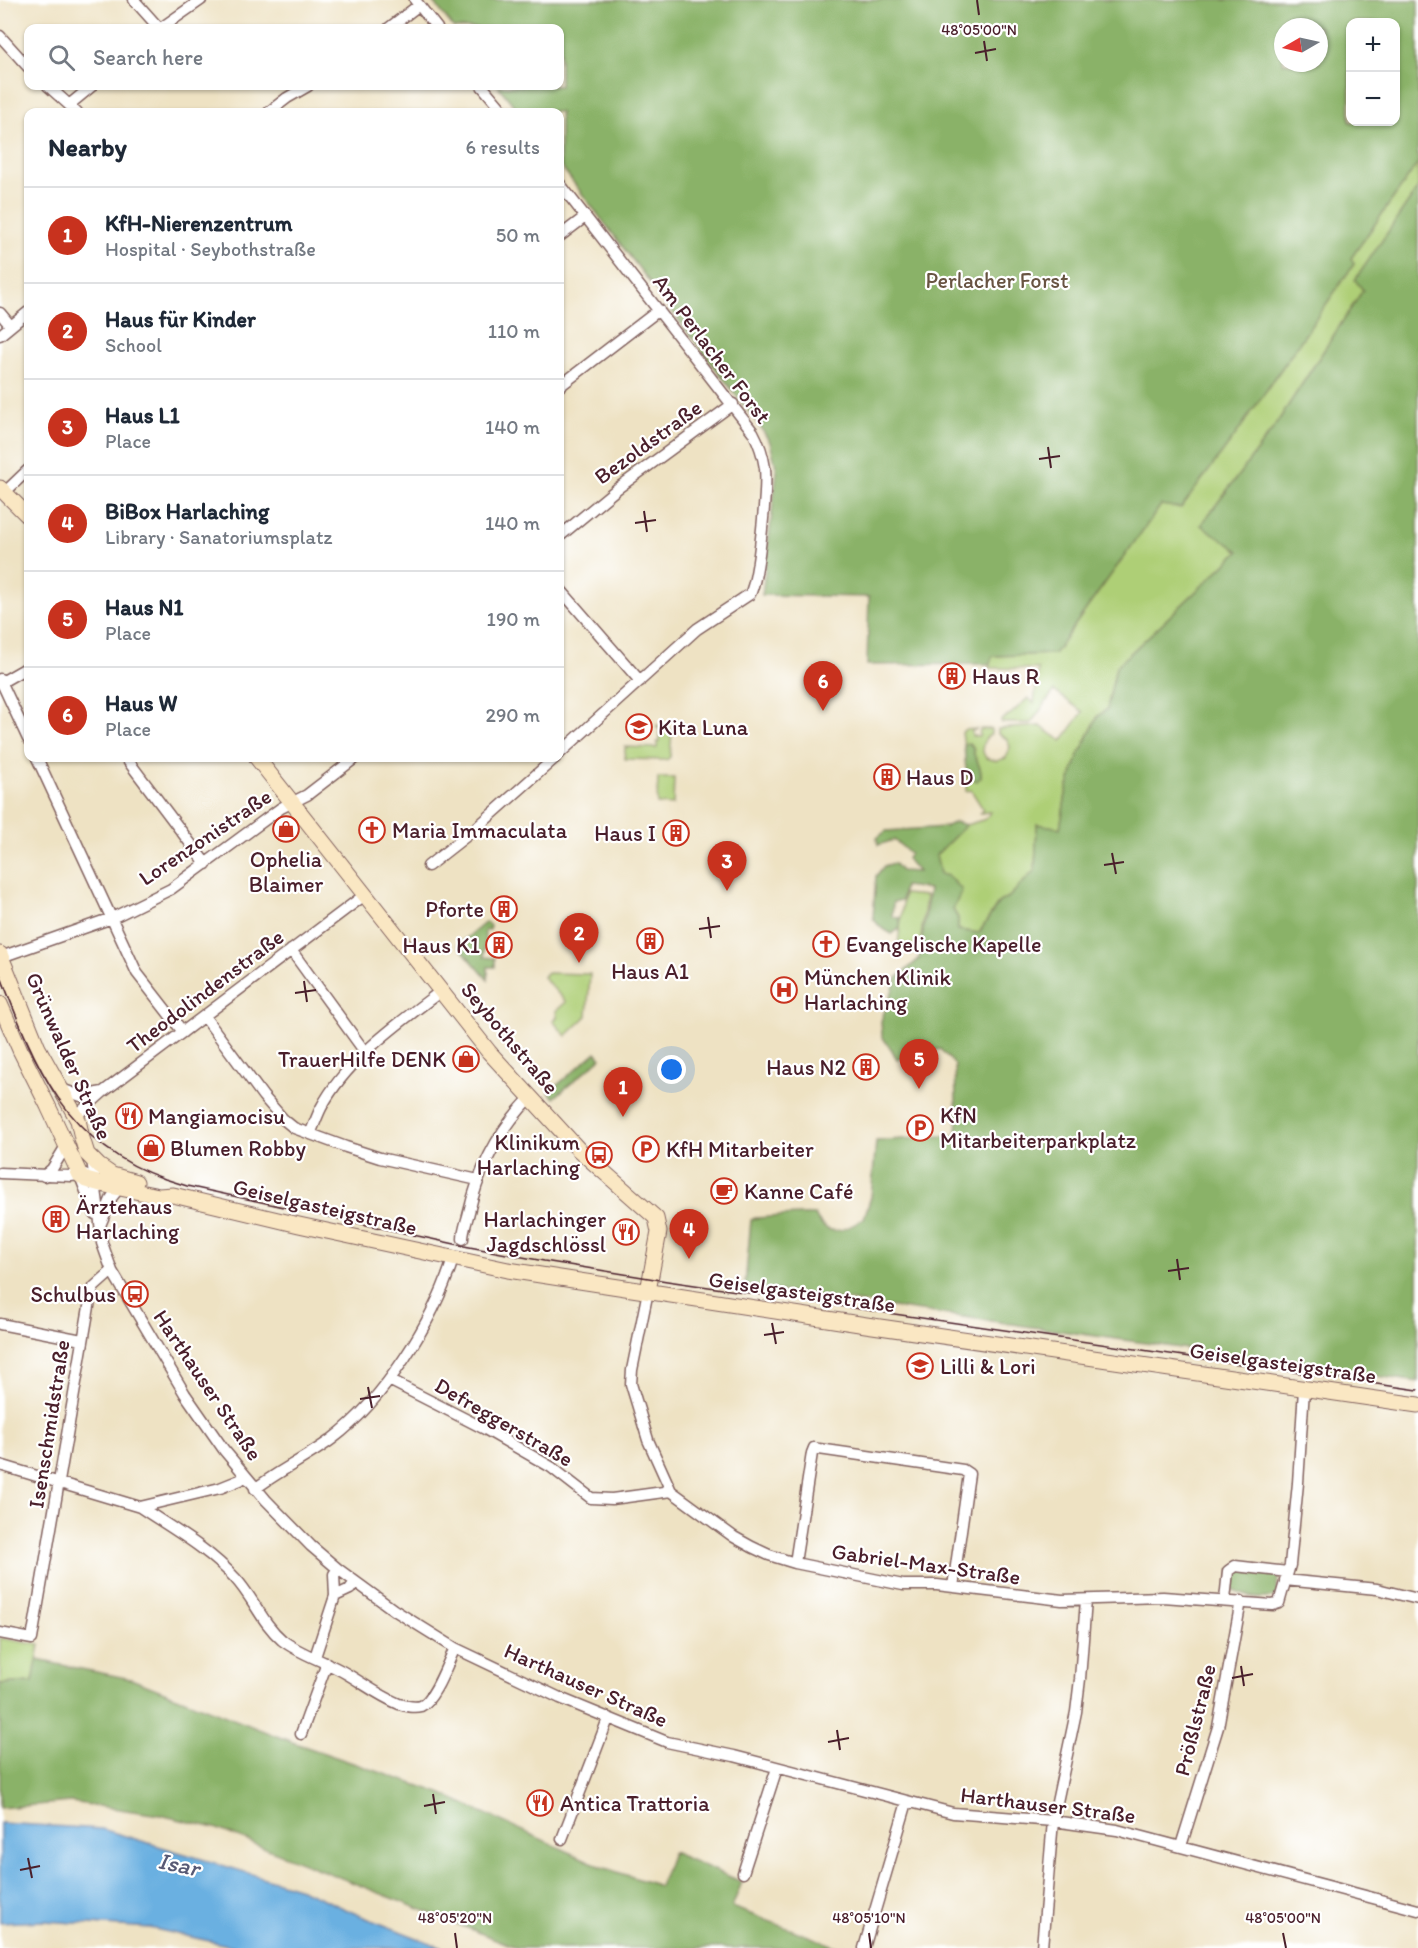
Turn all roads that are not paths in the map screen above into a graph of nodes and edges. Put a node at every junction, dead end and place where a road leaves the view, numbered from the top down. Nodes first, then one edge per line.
1 (134, 0) edge
2 (201, 0) edge
3 (417, 3) edge
4 (156, 24) edge
5 (166, 24) edge
6 (393, 24) edge
7 (434, 24) edge
8 (0, 36) edge
9 (24, 63) edge
10 (52, 90) edge
11 (89, 90) edge
12 (301, 90) edge
13 (485, 90) edge
14 (72, 108) edge
15 (74, 108) edge
16 (274, 108) edge
17 (501, 108) edge
18 (564, 189) edge
19 (585, 217) junction
20 (564, 233) edge
21 (659, 310) junction
22 (0, 313) edge
23 (24, 315) edge
24 (10, 325) junction
25 (0, 335) edge
26 (564, 383) edge
27 (733, 404) junction
28 (24, 473) edge
29 (2, 490) edge
30 (24, 512) edge
31 (564, 533) edge
32 (564, 596) edge
33 (24, 669) edge
34 (640, 681) junction
35 (0, 682) edge
36 (24, 731) edge
37 (564, 749) edge
38 (40, 762) edge
39 (129, 762) edge
40 (261, 762) edge
41 (350, 762) edge
42 (550, 762) edge
43 (293, 802) junction
44 (206, 864) junction
45 (428, 866) dead end
46 (366, 894) junction
47 (112, 918) junction
48 (291, 950) junction
49 (0, 955) edge
50 (441, 991) junction
51 (0, 1004) edge
52 (204, 1016) junction
53 (183, 1032) junction
54 (365, 1052) junction
55 (61, 1089) junction
56 (103, 1092) junction
57 (530, 1098) junction
58 (76, 1116) junction
59 (54, 1119) junction
60 (310, 1134) junction
61 (66, 1146) junction
62 (90, 1172) junction
63 (0, 1173) edge
64 (44, 1176) junction
65 (478, 1180) junction
66 (116, 1181) junction
67 (173, 1195) joint
68 (100, 1226) junction
69 (463, 1239) dead end
70 (655, 1257) junction
71 (453, 1259) junction
72 (112, 1271) junction
73 (648, 1292) junction
74 (684, 1297) junction
75 (0, 1323) edge
76 (82, 1340) junction
77 (389, 1380) junction
78 (1304, 1389) junction
79 (1418, 1405) edge
80 (0, 1465) edge
81 (245, 1476) junction
82 (60, 1483) junction
83 (255, 1489) junction
84 (671, 1491) junction
85 (140, 1507) junction
86 (795, 1563) junction
87 (338, 1569) junction
88 (1286, 1576) junction
89 (355, 1582) junction
90 (953, 1587) junction
91 (335, 1596) junction
92 (1418, 1599) edge
93 (1086, 1600) junction
94 (1225, 1600) junction
95 (1241, 1601) junction
96 (0, 1633) edge
97 (455, 1647) junction
98 (315, 1658) junction
99 (327, 1663) junction
100 (608, 1719) junction
101 (301, 1734) dead end
102 (777, 1768) junction
103 (907, 1802) junction
104 (1053, 1821) junction
105 (562, 1839) dead end
106 (1181, 1846) junction
107 (743, 1873) dead end
108 (1418, 1911) edge
109 (1042, 1947) edge
110 (864, 1948) edge

1 - 4 street
2 - 5 street
3 - 6 street
3 - 7 street
8 - 9 street
10 - 14 street
11 - 15 street
12 - 16 street
13 - 17 street
18 - 19 street, Am Perlacher Forst
19 - 20 street
19 - 21 street, Am Perlacher Forst
21 - 26 street
21 - 27 street, Am Perlacher Forst
22 - 24 street
23 - 24 street
24 - 25 street
27 - 31 street, Bezoldstraße
27 - 34 street, Am Perlacher Forst
28 - 29 street
29 - 30 main road
32 - 34 street
33 - 35 street
34 - 37 street
35 - 36 street
38 - 47 street
39 - 44 street
40 - 43 main road, Seybothstraße
41 - 43 street, Lorenzonistraße
42 - 45 street
43 - 44 street, Lorenzonistraße
43 - 46 main road, Seybothstraße
44 - 47 street, Lorenzonistraße
46 - 48 street, Theodolindenstraße
46 - 50 main road, Seybothstraße
47 - 49 street, Lorenzonistraße
47 - 53 street
48 - 52 street, Theodolindenstraße
48 - 54 street
49 - 55 main road, Grünwalder Straße
50 - 54 street
50 - 57 main road, Seybothstraße
51 - 59 main road, Grünwalder Straße
52 - 53 street, Theodolindenstraße
52 - 60 street
53 - 56 street, Theodolindenstraße
54 - 60 street
55 - 56 street
55 - 58 main road, Grünwalder Straße
56 - 58 street, Theodolindenstraße
57 - 65 street
57 - 70 main road, Seybothstraße
58 - 59 main road
58 - 62 main road, Grünwalder Straße
59 - 61 main road, Grünwalder Straße
60 - 65 street
61 - 62 main road, Grünwalder Straße
61 - 64 street
62 - 64 street
62 - 66 main road, Grünwalder Straße
62 - 66 main road
62 - 68 street
62 - 68 street
63 - 64 street
65 - 69 street
66 - 67 main road, Grünwalder Straße
66 - 68 street
67 - 71 main road, Geiselgasteigstraße
68 - 72 street
70 - 73 main road, Seybothstraße
70 - 74 main road
71 - 73 main road, Geiselgasteigstraße
71 - 77 street
72 - 76 street, Isenschmidstraße
72 - 81 street, Harthauser Straße
73 - 74 main road, Geiselgasteigstraße
73 - 84 street, Gabriel-Max-Straße
74 - 78 main road, Geiselgasteigstraße
75 - 76 street
76 - 82 street, Isenschmidstraße
77 - 83 street
77 - 84 street, Defreggerstraße
78 - 79 main road, Geiselgasteigstraße
78 - 88 street
80 - 82 street
81 - 83 street, Harthauser Straße
81 - 85 street
82 - 85 street
82 - 96 street, Isenschmidstraße
83 - 87 street, Harthauser Straße
84 - 86 street, Gabriel-Max-Straße
85 - 98 street
86 - 90 street, Gabriel-Max-Straße
86 - 90 street
87 - 89 street, Harthauser Straße
87 - 91 street
88 - 92 street
88 - 94 street
88 - 95 street, Gabriel-Max-Straße
89 - 91 street
89 - 97 street, Harthauser Straße
90 - 93 street, Gabriel-Max-Straße
91 - 98 street
93 - 94 street, Gabriel-Max-Straße
93 - 104 street
94 - 95 street, Gabriel-Max-Straße
95 - 106 street, Prößlstraße
97 - 99 street
97 - 100 street, Harthauser Straße
98 - 99 street
99 - 101 street
100 - 102 street, Harthauser Straße
100 - 105 street
102 - 103 street, Harthauser Straße
102 - 107 street
103 - 104 street, Harthauser Straße
103 - 110 street
104 - 106 street, Harthauser Straße
104 - 109 street
106 - 108 street, Harthauser Straße

